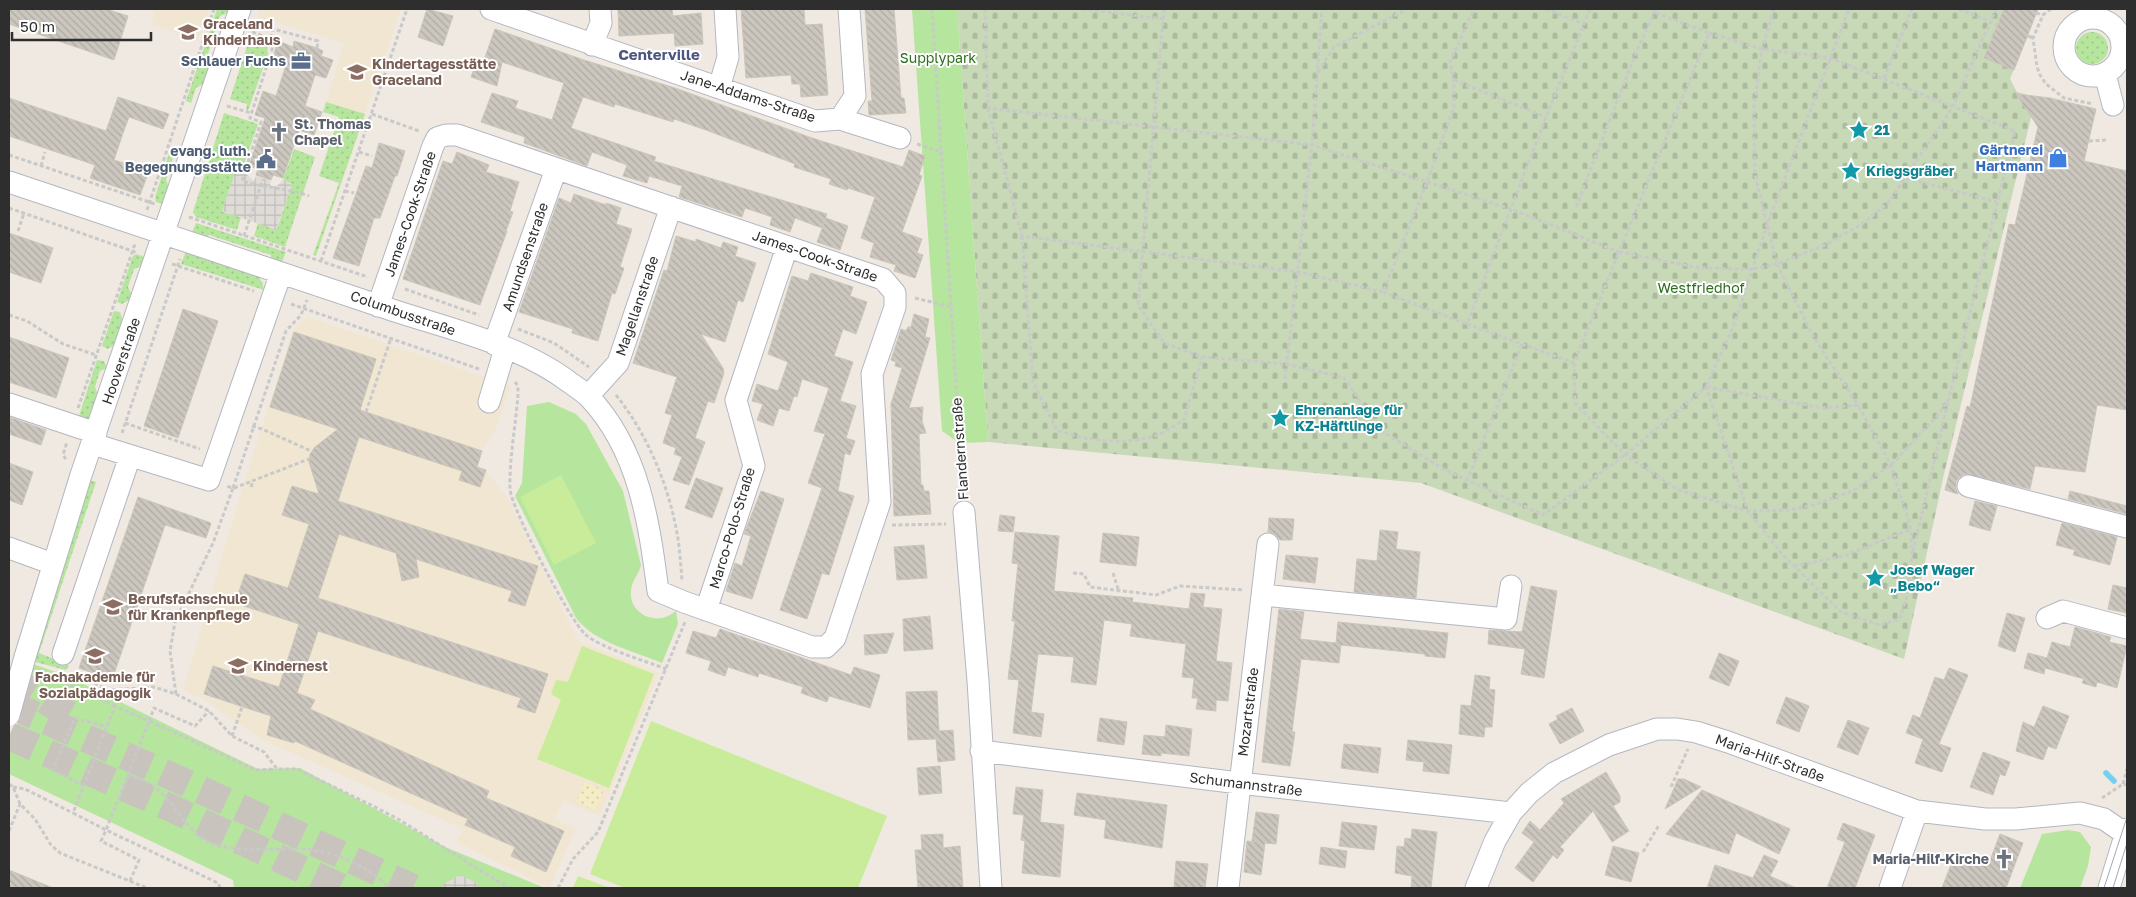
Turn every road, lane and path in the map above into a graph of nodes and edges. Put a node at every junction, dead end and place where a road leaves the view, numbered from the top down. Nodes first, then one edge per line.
1 (240, 9) edge
2 (407, 9) edge
3 (491, 9) edge
4 (600, 9) edge
5 (724, 9) edge
6 (849, 9) edge
7 (932, 9) edge
8 (985, 9) edge
9 (1082, 9) edge
10 (1164, 9) edge
11 (1322, 9) edge
12 (1407, 9) edge
13 (1474, 9) edge
14 (1546, 9) edge
15 (1590, 9) edge
16 (1774, 9) edge
17 (1849, 9) edge
18 (1912, 9) edge
19 (1958, 9) edge
20 (1996, 9) edge
21 (2051, 9) edge
22 (1655, 11) edge
23 (2036, 13) dead end
24 (2042, 16) junction
25 (1163, 19) junction
26 (1990, 22) junction
27 (1584, 24) junction
28 (1998, 25) dead end
29 (249, 31) dead end
30 (1709, 33) junction
31 (2028, 36) dead end
32 (270, 38) junction
33 (2033, 38) junction
34 (592, 45) junction
35 (316, 48) dead end
36 (1762, 49) junction
37 (2124, 57) edge
38 (1830, 58) junction
39 (1317, 74) junction
40 (2104, 74) junction
41 (1884, 78) junction
42 (1454, 80) junction
43 (719, 88) junction
44 (2113, 103) joint
45 (224, 105) dead end
46 (988, 108) junction
47 (1952, 108) junction
48 (251, 113) junction
49 (372, 114) junction
50 (1546, 116) junction
51 (840, 119) junction
52 (1155, 126) junction
53 (437, 138) junction
54 (900, 138) joint
55 (2106, 140) dead end
56 (2089, 141) dead end
57 (1312, 145) junction
58 (45, 152) dead end
59 (359, 152) junction
60 (942, 152) junction
61 (9, 155) edge
62 (372, 156) dead end
63 (40, 166) junction
64 (556, 169) junction
65 (1906, 178) junction
66 (263, 179) dead end
67 (9, 182) edge
68 (1427, 182) junction
69 (261, 187) junction
70 (346, 191) junction
71 (354, 193) dead end
72 (309, 196) dead end
73 (1997, 202) junction
74 (672, 207) junction
75 (1576, 207) dead end
76 (9, 208) edge
77 (1512, 210) junction
78 (24, 213) junction
79 (179, 213) junction
80 (193, 218) junction
81 (1767, 225) junction
82 (18, 231) dead end
83 (164, 235) junction
84 (244, 236) junction
85 (1022, 236) junction
86 (186, 242) junction
87 (787, 247) junction
88 (1143, 251) junction
89 (1619, 252) junction
90 (156, 259) junction
91 (320, 262) junction
92 (1777, 264) junction
93 (178, 265) junction
94 (1753, 270) junction
95 (281, 272) junction
96 (1298, 272) junction
97 (313, 283) junction
98 (1383, 292) junction
99 (895, 293) junction
100 (272, 297) junction
101 (378, 306) junction
102 (952, 307) junction
103 (304, 308) junction
104 (9, 315) edge
105 (1467, 324) junction
106 (391, 338) junction
107 (1522, 344) junction
108 (500, 346) junction
109 (96, 354) dead end
110 (1202, 357) junction
111 (1574, 363) junction
112 (1287, 364) junction
113 (382, 365) junction
114 (387, 367) dead end
115 (497, 375) junction
116 (1285, 379) dead end
117 (1706, 387) junction
118 (588, 396) junction
119 (1949, 398) junction
120 (488, 402) dead end
121 (9, 404) edge
122 (1858, 405) junction
123 (366, 412) dead end
124 (125, 423) junction
125 (253, 426) junction
126 (94, 439) junction
127 (311, 451) dead end
128 (123, 454) junction
129 (218, 455) junction
130 (1625, 455) junction
131 (309, 459) dead end
132 (1891, 465) junction
133 (209, 480) junction
134 (253, 480) junction
135 (1467, 481) junction
136 (1968, 486) dead end
137 (233, 488) junction
138 (251, 488) dead end
139 (1748, 511) junction
140 (965, 518) junction
141 (871, 525) junction
142 (2127, 527) edge
143 (1911, 529) junction
144 (1268, 544) dead end
145 (9, 548) edge
146 (1912, 557) junction
147 (53, 564) junction
148 (1794, 566) junction
149 (1072, 573) dead end
150 (1112, 573) dead end
151 (1511, 586) dead end
152 (1120, 592) junction
153 (1262, 593) junction
154 (706, 610) junction
155 (2047, 618) dead end
156 (685, 622) dead end
157 (2127, 628) edge
158 (63, 654) dead end
159 (29, 662) junction
160 (666, 669) junction
161 (67, 675) dead end
162 (65, 681) junction
163 (176, 694) junction
164 (115, 706) junction
165 (242, 706) dead end
166 (209, 712) junction
167 (9, 715) edge
168 (149, 721) junction
169 (107, 727) junction
170 (1696, 732) junction
171 (232, 736) junction
172 (982, 752) junction
173 (2127, 769) edge
174 (277, 770) junction
175 (127, 776) junction
176 (1239, 783) junction
177 (9, 784) edge
178 (2123, 784) dead end
179 (84, 786) junction
180 (13, 787) junction
181 (1671, 787) dead end
182 (20, 804) junction
183 (1917, 811) junction
184 (73, 813) junction
185 (1511, 814) junction
186 (1658, 825) dead end
187 (106, 830) junction
188 (9, 831) edge
189 (2127, 833) edge
190 (1644, 852) dead end
191 (130, 881) junction
192 (147, 888) edge
193 (220, 888) edge
194 (389, 888) edge
195 (508, 888) edge
196 (558, 888) edge
197 (991, 888) edge
198 (1228, 888) edge
199 (1476, 888) edge
200 (1890, 888) edge
201 (2108, 888) edge

1 - 79 street, Hooverstraße
2 - 49 path
3 - 34 street, Jane-Addams-Straße
4 - 34 street
5 - 43 street
6 - 51 street
7 - 60 path, Flandernstraße
8 - 46 path
9 - 25 path
10 - 25 path
11 - 39 path
12 - 39 path
13 - 42 path
14 - 27 path
15 - 27 path
16 - 36 path
17 - 38 path
18 - 41 path
19 - 26 path
20 - 26 path
21 - 24 path
22 - 30 path
22 - 75 path
23 - 24 path
24 - 33 path
25 - 52 path
26 - 28 path
26 - 47 path
27 - 50 path
29 - 32 path
30 - 36 path
30 - 89 path
31 - 33 path
32 - 35 path
32 - 48 path
33 - 44 path
34 - 43 street, Jane-Addams-Straße
36 - 38 path
36 - 81 path
37 - 40 street
37 - 40 street
38 - 41 path
38 - 81 path
39 - 57 path
40 - 44 street
41 - 47 path
42 - 50 path
42 - 68 path
43 - 51 street, Jane-Addams-Straße
45 - 48 path
46 - 52 path
46 - 85 path
47 - 65 path
47 - 73 path
48 - 69 path
49 - 53 path
49 - 59 path
50 - 77 path
51 - 54 street, Jane-Addams-Straße
52 - 57 path
52 - 88 path
53 - 64 street, James-Cook-Straße
53 - 101 street, James-Cook-Straße
54 - 60 path
55 - 56 path
57 - 68 path
57 - 96 path
58 - 63 path
59 - 62 path
59 - 70 path
60 - 102 path, Flandernstraße
61 - 63 path
63 - 79 path
64 - 74 street, James-Cook-Straße
64 - 108 street, Amundsenstraße
65 - 73 path
65 - 92 path
66 - 69 path
67 - 83 street, Columbusstraße
68 - 77 path
68 - 98 path
69 - 72 path
69 - 84 path
70 - 71 path
70 - 91 path
73 - 119 path
74 - 87 street, James-Cook-Straße
74 - 118 street, Magellanstraße
76 - 78 path
77 - 89 path
77 - 105 path
78 - 82 path
78 - 90 path
79 - 80 path
79 - 83 street, Hooverstraße
80 - 84 path
80 - 86 path
81 - 92 path
81 - 94 path
83 - 86 street, Columbusstraße
83 - 90 street, Hooverstraße
84 - 91 path
85 - 88 path
85 - 110 path
86 - 93 path
86 - 95 street, Columbusstraße
87 - 99 street, James-Cook-Straße
87 - 154 street, Marco-Polo-Straße
88 - 96 path
88 - 110 path
89 - 94 path
89 - 111 path
90 - 93 path
90 - 126 street, Hooverstraße
91 - 97 path
92 - 94 path
92 - 122 path
93 - 100 path
93 - 124 path
94 - 117 path
95 - 97 street, Columbusstraße
95 - 100 street
96 - 98 path
96 - 112 path
97 - 101 street, Columbusstraße
97 - 103 path
98 - 105 path
99 - 102 path
99 - 141 street
100 - 103 path
100 - 129 street
101 - 108 street, Columbusstraße
102 - 140 path, Flandernstraße
103 - 106 path
103 - 125 path
104 - 109 path
105 - 107 path
106 - 113 path
106 - 115 path
107 - 111 path
107 - 135 path
108 - 115 street, Amundsenstraße
108 - 118 street, Columbusstraße
110 - 112 path
111 - 130 path
112 - 116 path
112 - 135 path
113 - 114 path
113 - 123 path
115 - 120 street, Amundsenstraße
115 - 160 path
117 - 122 path
117 - 130 path
117 - 139 path
118 - 154 street, Columbusstraße
119 - 132 path
119 - 146 path
121 - 126 street
122 - 132 path
124 - 128 path
124 - 129 path
125 - 127 path
125 - 137 path
126 - 128 street
126 - 147 street, Hooverstraße
128 - 133 street
128 - 158 street
129 - 133 street
130 - 135 path
130 - 139 path
131 - 134 path
132 - 139 path
132 - 143 path
133 - 137 path
134 - 137 path
134 - 138 path
136 - 142 street
137 - 163 path
139 - 148 path
140 - 141 path
140 - 172 street
141 - 154 street
143 - 146 path
143 - 148 path
144 - 153 street, Mozartstraße
145 - 147 street
146 - 148 path
147 - 159 street, Hooverstraße
149 - 152 path
150 - 152 path
151 - 153 street
152 - 153 path
153 - 176 street, Mozartstraße
155 - 157 street
156 - 160 path
159 - 162 path
159 - 167 street, Hooverstraße, bridge
160 - 196 path
161 - 162 path
162 - 163 path
162 - 164 path
163 - 166 path
164 - 168 path
164 - 169 path
165 - 171 path
166 - 168 path
166 - 171 path
168 - 174 path
168 - 175 path
169 - 179 path
169 - 179 path
170 - 181 path
170 - 183 street, Maria-Hilf-Straße
170 - 185 street, Maria-Hilf-Straße
171 - 174 path
172 - 176 street, Schumannstraße
172 - 197 street
173 - 178 path
174 - 195 path
175 - 187 path
175 - 194 path
176 - 185 street, Schumannstraße
176 - 198 street, Mozartstraße
177 - 180 path
179 - 184 path
180 - 182 path
180 - 184 path
182 - 188 path
182 - 191 path
183 - 189 street, Maria-Hilf-Straße
183 - 200 street
184 - 187 path
185 - 199 street, Maria-Hilf-Straße
186 - 190 path
187 - 191 path
187 - 193 path
189 - 201 street
191 - 192 path

